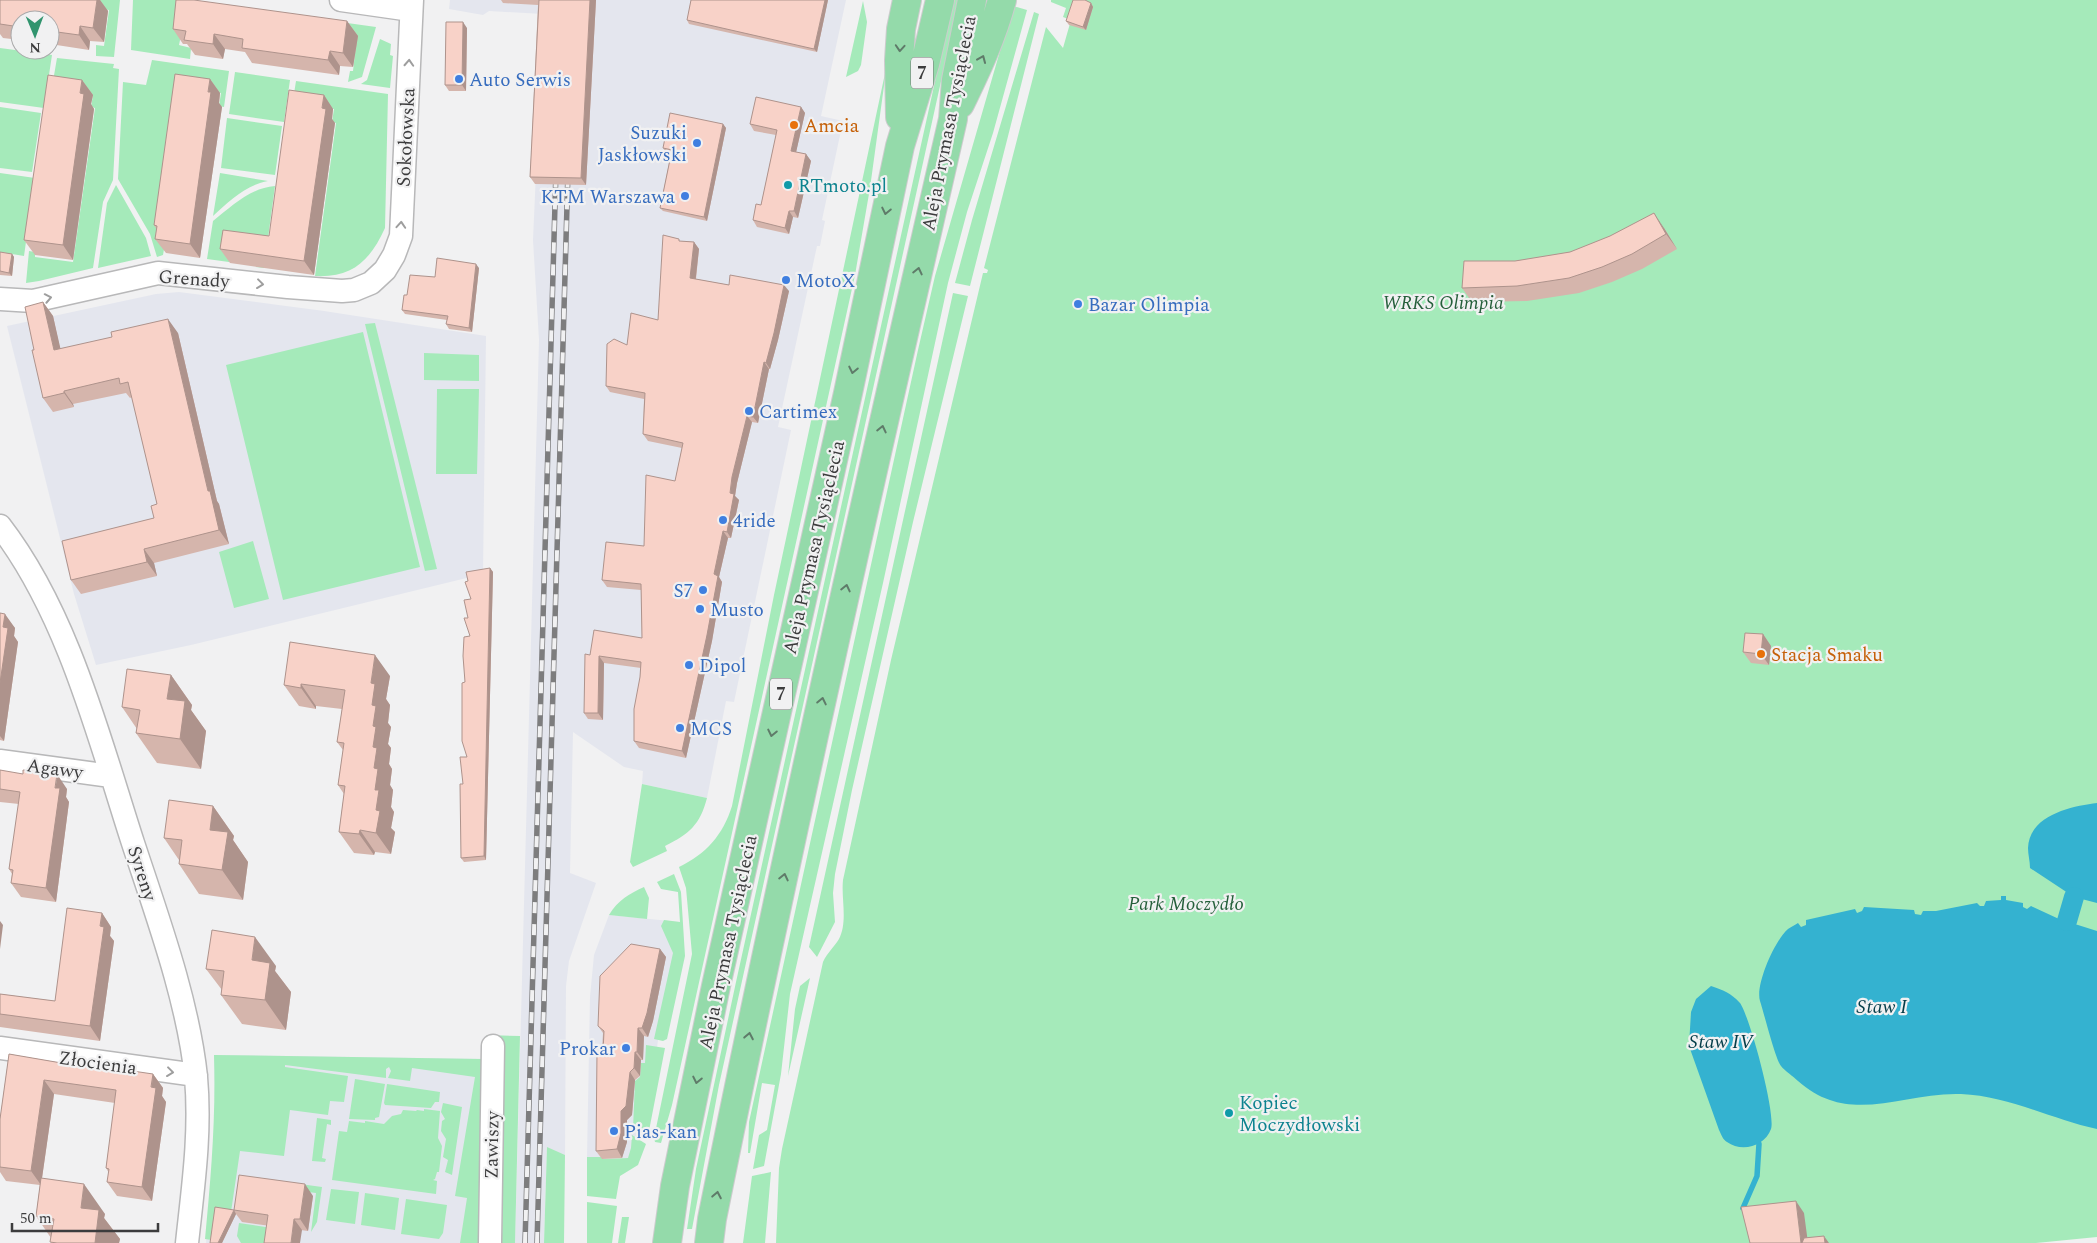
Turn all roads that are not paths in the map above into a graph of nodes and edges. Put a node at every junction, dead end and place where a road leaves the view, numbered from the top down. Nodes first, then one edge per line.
1 (341, 0) edge
2 (907, 0) edge
3 (940, 0) edge
4 (972, 0) edge
5 (1002, 0) edge
6 (411, 5) edge
7 (953, 119) junction
8 (900, 146) junction
9 (385, 270) joint
10 (0, 299) edge
11 (0, 526) edge
12 (0, 761) edge
13 (111, 776) junction
14 (493, 1046) dead end
15 (0, 1048) edge
16 (196, 1075) junction
17 (187, 1243) edge
18 (490, 1243) edge
19 (667, 1243) edge
20 (709, 1243) edge

1 - 6 street
2 -> 8 main road
3 - 8 main road, Aleja Prymasa Tysiąclecia / 7
4 - 7 main road, Aleja Prymasa Tysiąclecia / 7
7 -> 5 main road
9 -> 6 street, Sokołowska
20 -> 7 main road, Aleja Prymasa Tysiąclecia / 7
8 -> 19 main road, Aleja Prymasa Tysiąclecia / 7
10 -> 9 street, Grenady
11 - 13 street, Syreny
12 - 13 street, Agawy
13 - 16 street, Syreny
14 - 18 street, Zawiszy
15 -> 16 street, Złocienia
16 - 17 street, Syreny

